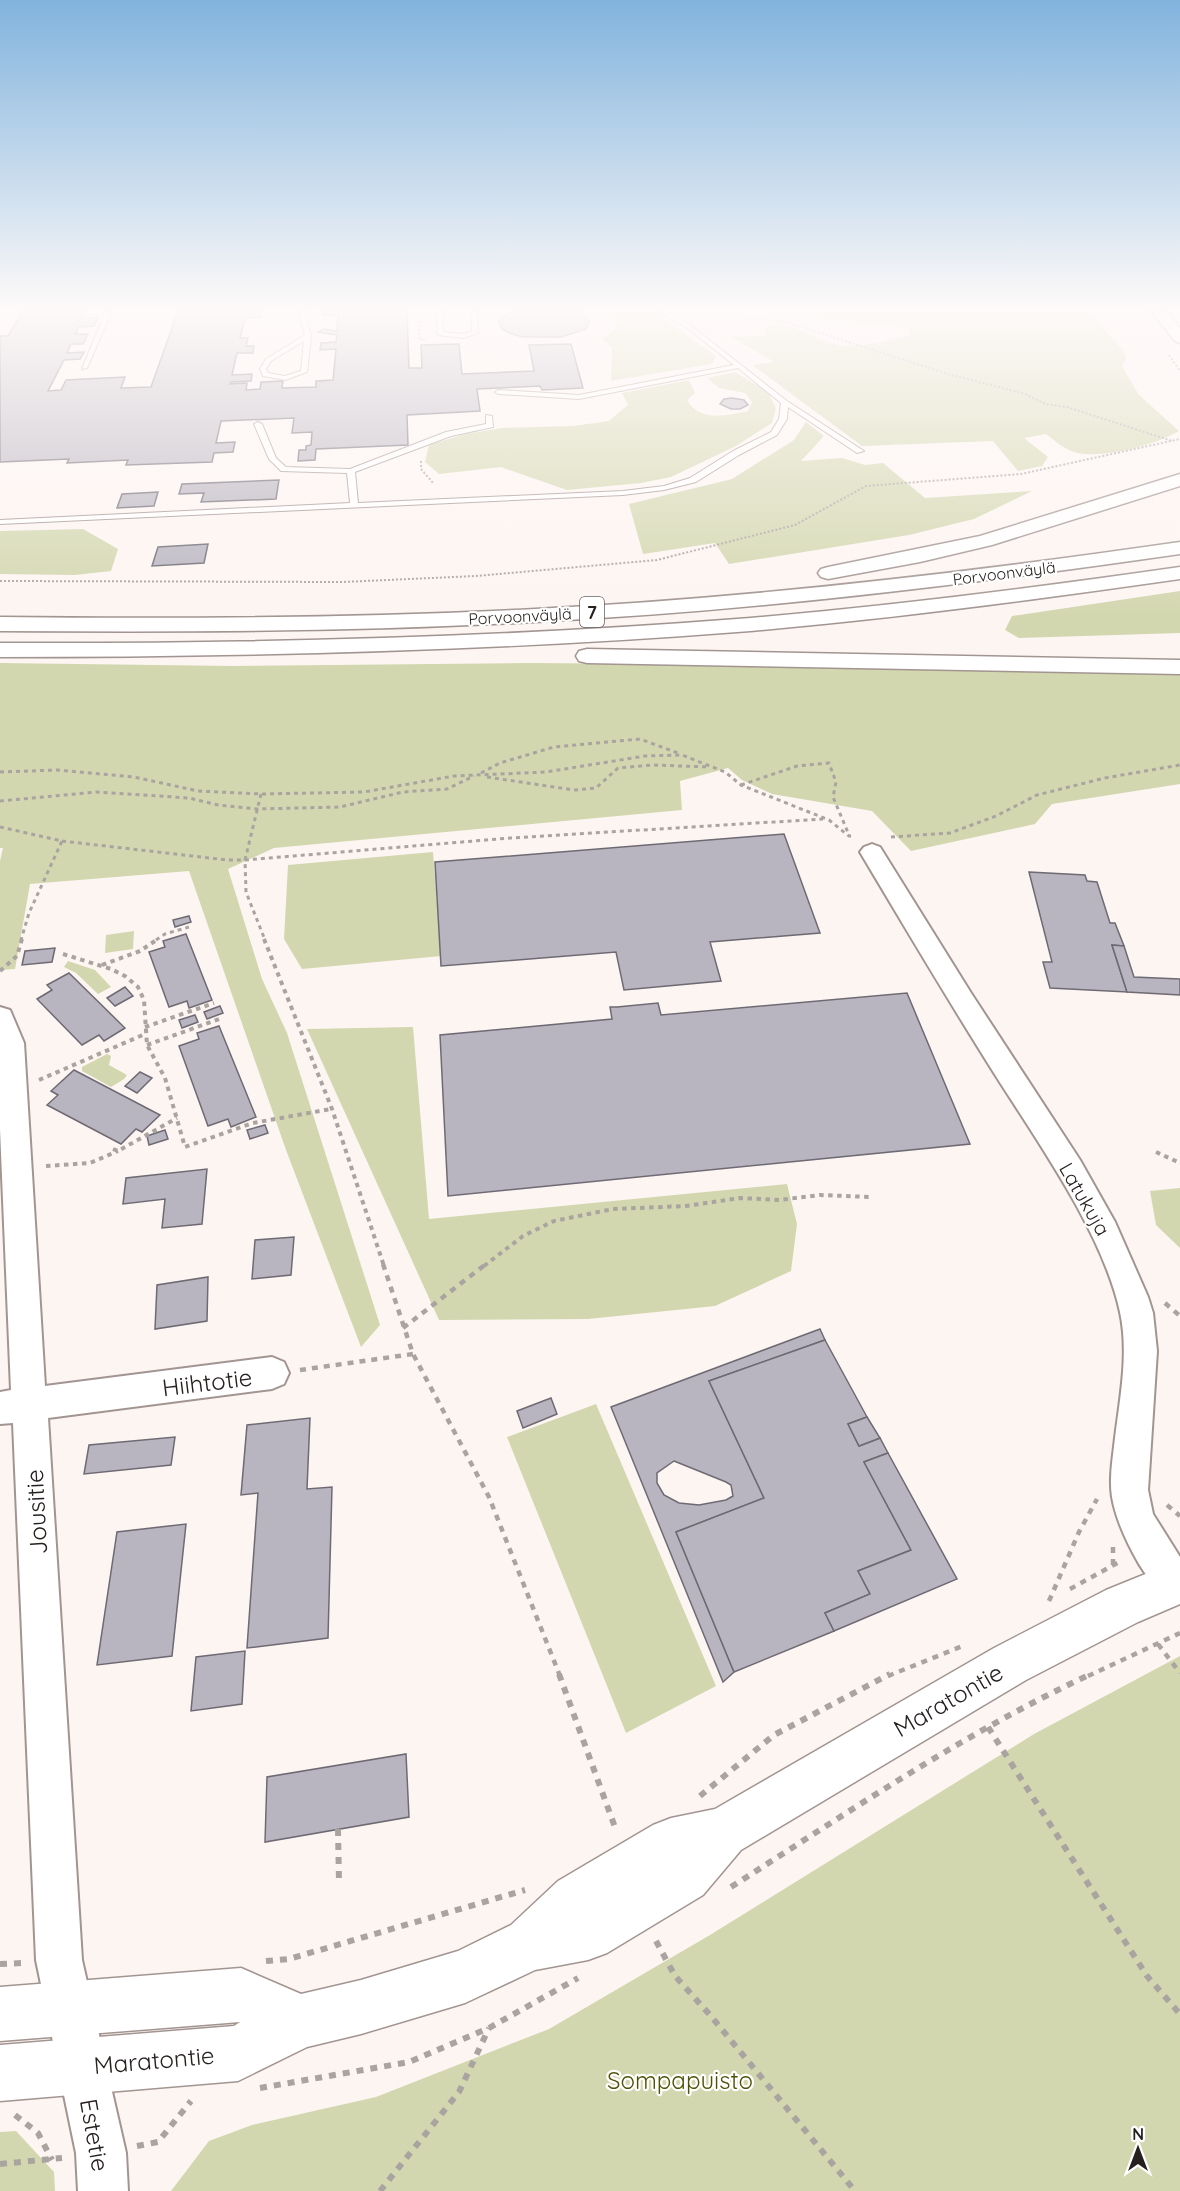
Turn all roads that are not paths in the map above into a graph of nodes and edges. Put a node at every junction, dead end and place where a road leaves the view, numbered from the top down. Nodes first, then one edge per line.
1 (784, 413) edge
2 (802, 413) edge
3 (488, 416) dead end
4 (258, 424) dead end
5 (860, 451) dead end
6 (351, 471) junction
7 (1180, 480) edge
8 (354, 506) junction
9 (0, 522) edge
10 (1180, 548) edge
11 (1180, 573) edge
12 (445, 620) junction
13 (0, 624) edge
14 (256, 649) junction
15 (0, 650) edge
16 (1180, 667) edge
17 (866, 840) road end
18 (0, 1017) edge
19 (272, 1373) road end
20 (15, 1406) edge
21 (1178, 1583) edge
22 (69, 2009) junction
23 (0, 2014) edge
24 (300, 2021) junction
25 (82, 2066) junction
26 (6, 2093) edge
27 (104, 2191) edge

1 - 8 lane
2 - 5 lane
3 - 6 lane
4 - 6 lane
6 - 8 lane
7 - 12 main road
8 - 9 lane
10 - 12 main road, Porvoonväylä / 7
11 - 14 main road, Porvoonväylä / 7
12 - 13 main road, Porvoonväylä / 7
14 - 15 main road, Porvoonväylä / 7
14 - 16 main road
17 - 21 street, Latukuja
18 - 20 street, Jousitie
19 - 20 street, Hiihtotie
20 - 22 street, Jousitie
21 - 24 main road, Maratontie
22 - 23 main road
22 - 24 main road
22 - 25 street, Estetie
24 - 25 main road, Maratontie
25 - 26 main road, Maratontie
25 - 27 street, Estetie

